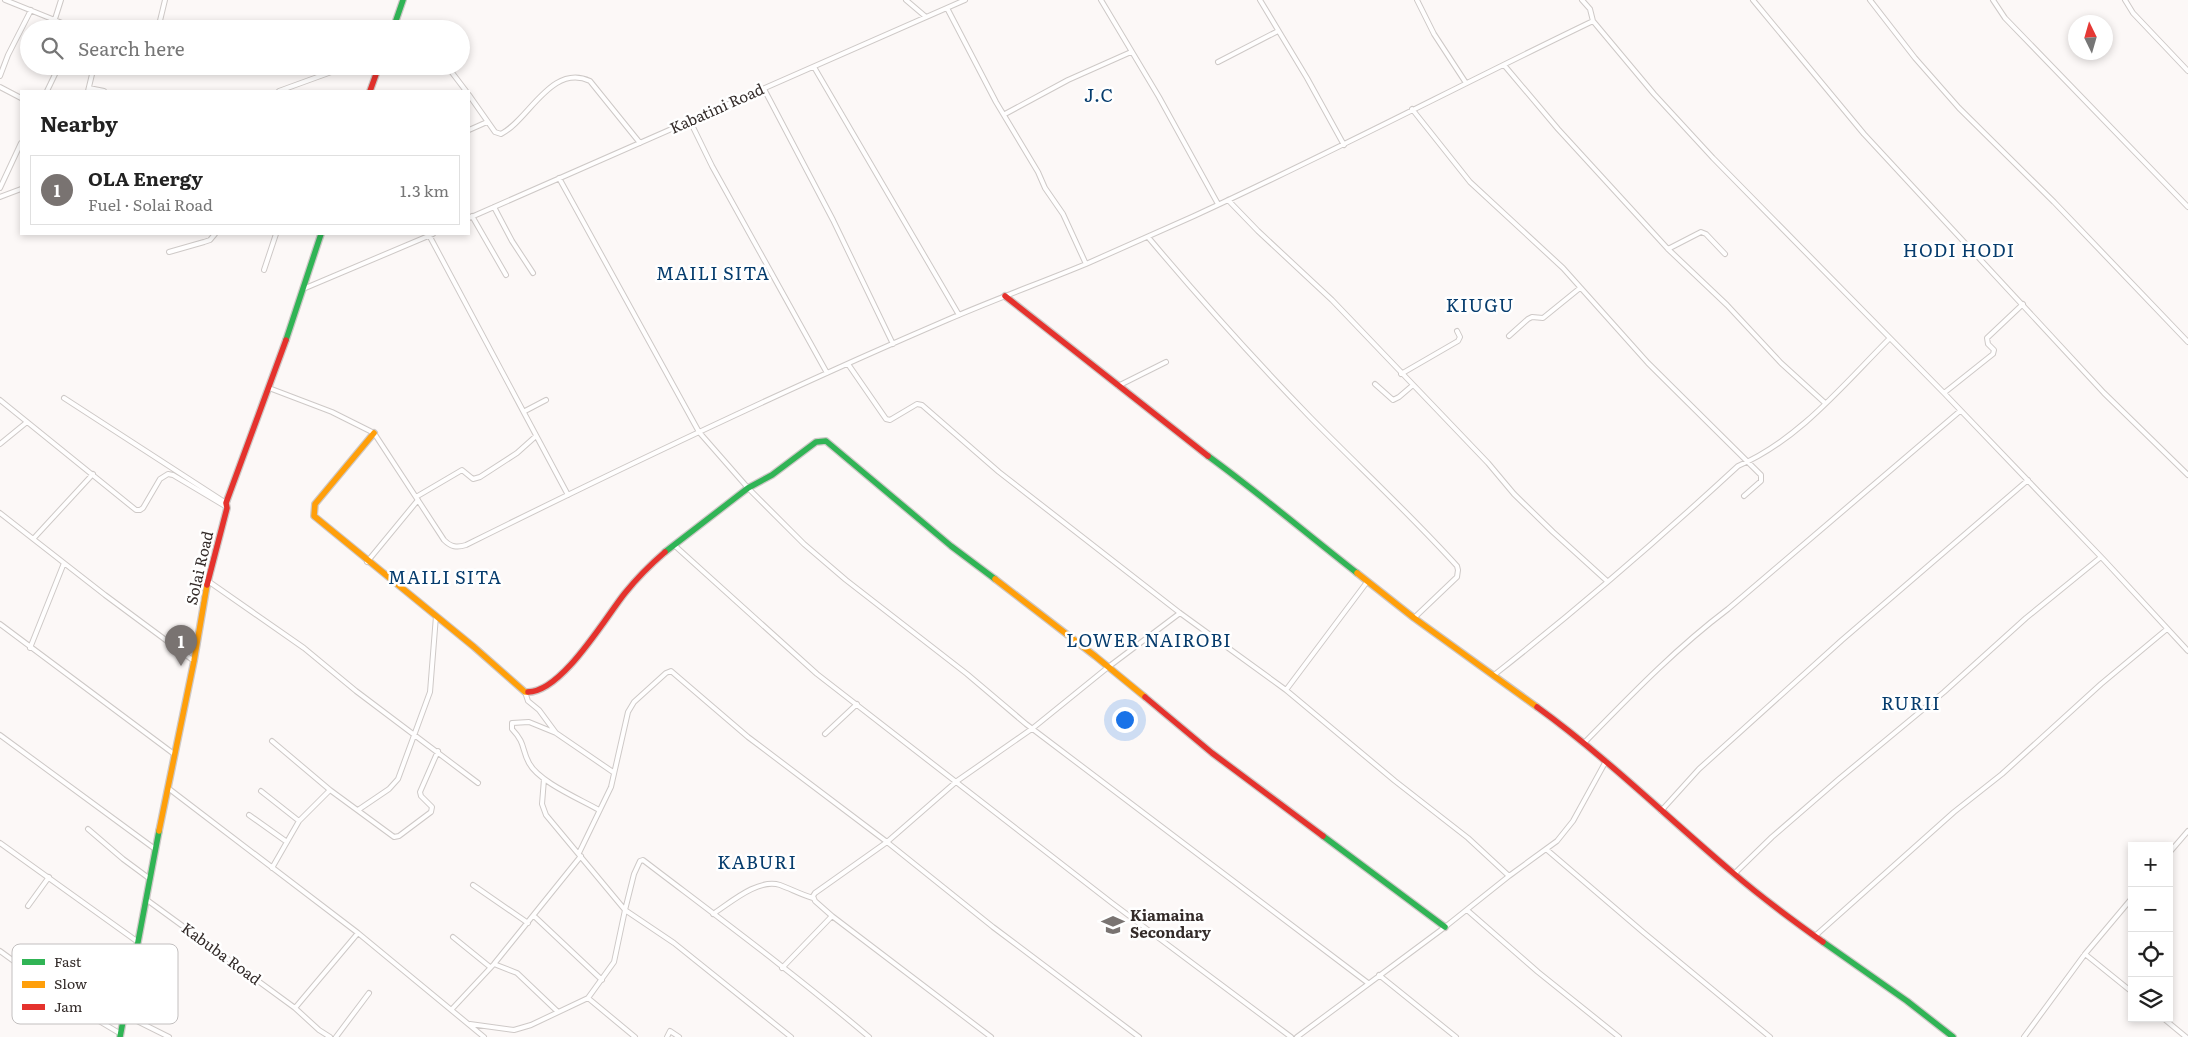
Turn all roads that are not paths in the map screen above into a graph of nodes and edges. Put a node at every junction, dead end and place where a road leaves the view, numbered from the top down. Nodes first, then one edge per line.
1 (5, 0) edge
2 (61, 0) edge
3 (165, 0) edge
4 (403, 0) edge
5 (906, 0) edge
6 (965, 0) edge
7 (1101, 0) edge
8 (1260, 0) edge
9 (1417, 0) edge
10 (1582, 0) edge
11 (1753, 0) edge
12 (1870, 0) edge
13 (1993, 0) edge
14 (2126, 0) edge
15 (947, 8) junction
16 (31, 10) junction
17 (926, 17) junction
18 (55, 19) joint
19 (26, 20) edge
20 (160, 20) edge
21 (396, 20) edge
22 (1593, 21) junction
23 (20, 31) edge
24 (1278, 31) junction
25 (1131, 52) junction
26 (1218, 62) dead end
27 (1504, 64) junction
28 (814, 67) junction
29 (2188, 71) edge
30 (54, 75) edge
31 (92, 75) edge
32 (325, 75) edge
33 (376, 75) edge
34 (454, 75) edge
35 (0, 76) edge
36 (1466, 83) junction
37 (0, 87) edge
38 (764, 89) junction
39 (47, 90) edge
40 (89, 90) edge
41 (282, 90) edge
42 (370, 90) edge
43 (465, 90) edge
44 (470, 96) edge
45 (20, 97) edge
46 (1412, 109) junction
47 (1005, 114) junction
48 (690, 121) junction
49 (487, 122) junction
50 (470, 130) edge
51 (640, 143) junction
52 (20, 145) edge
53 (1344, 145) junction
54 (559, 178) junction
55 (20, 189) edge
56 (0, 190) edge
57 (2, 197) edge
58 (1228, 200) junction
59 (1218, 204) junction
60 (494, 207) junction
61 (2188, 207) edge
62 (471, 217) edge
63 (213, 235) edge
64 (276, 235) edge
65 (321, 235) edge
66 (429, 235) edge
67 (432, 235) edge
68 (1148, 237) junction
69 (1668, 249) junction
70 (169, 252) dead end
71 (1725, 254) dead end
72 (1086, 264) junction
73 (264, 270) dead end
74 (533, 273) dead end
75 (506, 275) dead end
76 (1580, 288) junction
77 (303, 289) junction
78 (1005, 296) junction
79 (2023, 304) junction
80 (959, 314) junction
81 (1457, 330) dead end
82 (1509, 336) dead end
83 (1890, 338) junction
84 (2188, 342) edge
85 (893, 344) junction
86 (1166, 362) dead end
87 (848, 364) junction
88 (827, 373) junction
89 (1401, 374) junction
90 (1375, 384) dead end
91 (1118, 386) junction
92 (1413, 386) junction
93 (269, 388) junction
94 (1944, 393) junction
95 (64, 398) dead end
96 (0, 400) edge
97 (546, 400) dead end
98 (1825, 403) junction
99 (525, 411) junction
100 (1960, 411) junction
101 (27, 422) junction
102 (699, 432) junction
103 (374, 433) junction
104 (536, 436) junction
105 (0, 444) edge
106 (1746, 462) junction
107 (93, 474) junction
108 (2188, 475) edge
109 (2028, 480) junction
110 (748, 488) junction
111 (568, 494) junction
112 (1744, 496) dead end
113 (417, 499) junction
114 (227, 505) junction
115 (0, 513) edge
116 (34, 538) junction
117 (674, 545) junction
118 (2102, 556) junction
119 (367, 562) junction
120 (64, 563) junction
121 (208, 581) junction
122 (1607, 581) junction
123 (1368, 582) junction
124 (1180, 613) junction
125 (436, 616) junction
126 (1414, 618) junction
127 (0, 624) edge
128 (2167, 629) junction
129 (30, 648) junction
130 (2188, 651) edge
131 (194, 661) junction
132 (1107, 668) junction
133 (1494, 675) junction
134 (1286, 690) junction
135 (525, 692) junction
136 (857, 704) junction
137 (548, 722) junction
138 (543, 727) junction
139 (1033, 728) junction
140 (556, 733) junction
141 (416, 734) junction
142 (825, 734) dead end
143 (0, 736) edge
144 (272, 741) dead end
145 (1584, 743) junction
146 (438, 751) junction
147 (174, 754) junction
148 (1606, 761) junction
149 (613, 772) junction
150 (544, 779) junction
151 (957, 781) junction
152 (478, 783) dead end
153 (168, 788) junction
154 (330, 790) junction
155 (261, 791) dead end
156 (358, 810) junction
157 (599, 810) junction
158 (1661, 811) junction
159 (249, 815) dead end
160 (299, 821) junction
161 (88, 829) dead end
162 (2188, 831) edge
163 (287, 842) junction
164 (887, 842) junction
165 (0, 843) edge
166 (2173, 848) edge
167 (1546, 849) junction
168 (155, 850) junction
169 (580, 855) junction
170 (272, 868) junction
171 (1734, 874) junction
172 (1509, 876) junction
173 (49, 877) junction
174 (150, 879) junction
175 (473, 885) dead end
176 (813, 898) junction
177 (147, 900) junction
178 (2128, 903) edge
179 (28, 906) dead end
180 (626, 910) junction
181 (1467, 910) junction
182 (713, 914) junction
183 (534, 916) junction
184 (832, 916) junction
185 (528, 923) junction
186 (1445, 927) junction
187 (358, 933) junction
188 (1815, 936) junction
189 (453, 937) dead end
190 (138, 942) joint
191 (0, 951) edge
192 (2085, 954) junction
193 (12, 960) edge
194 (494, 964) junction
195 (490, 967) junction
196 (782, 968) junction
197 (1379, 975) junction
198 (602, 980) junction
199 (1368, 982) junction
200 (2128, 989) edge
201 (369, 993) dead end
202 (588, 998) junction
203 (294, 1008) junction
204 (452, 1009) junction
205 (558, 1012) junction
206 (2168, 1022) edge
207 (103, 1024) edge
208 (143, 1024) edge
209 (467, 1024) junction
210 (320, 1030) junction
211 (120, 1035) edge
212 (169, 1037) edge
213 (321, 1037) edge
214 (330, 1037) edge
215 (336, 1037) edge
216 (484, 1037) edge
217 (635, 1037) edge
218 (667, 1037) edge
219 (679, 1037) edge
220 (791, 1037) edge
221 (869, 1037) edge
222 (991, 1037) edge
223 (1139, 1037) edge
224 (1291, 1037) edge
225 (1297, 1037) edge
226 (1456, 1037) edge
227 (1619, 1037) edge
228 (1770, 1037) edge
229 (1953, 1037) edge
230 (2024, 1037) edge
231 (2186, 1037) edge

1 - 16 street
2 - 18 street
3 - 20 street
4 - 21 main road
5 - 17 street
6 - 15 street, Kabatini Road
7 - 25 street
8 - 24 street
9 - 36 street
10 - 22 street
11 - 79 street
12 - 84 street
13 - 61 street
14 - 29 street
15 - 17 street, Kabatini Road
15 - 47 street
16 - 18 street
16 - 19 street
17 - 28 street, Kabatini Road
22 - 27 street
22 - 83 street
23 - 35 street
24 - 26 street
24 - 53 street
25 - 47 street
25 - 59 street
27 - 36 street
27 - 69 street
28 - 38 street, Kabatini Road
28 - 80 street
30 - 39 street
31 - 40 street
32 - 41 street
33 - 42 main road
34 - 43 street
36 - 46 street
37 - 45 street
38 - 48 street, Kabatini Road
38 - 85 street
44 - 49 street
46 - 53 street
46 - 76 street
47 - 72 street
48 - 51 street, Kabatini Road
48 - 88 street
49 - 50 street
49 - 51 street
51 - 54 street, Kabatini Road
52 - 56 street
53 - 58 street
54 - 60 street, Kabatini Road
54 - 102 street
55 - 57 street
56 - 57 street
58 - 59 street
58 - 89 street
59 - 68 street
60 - 62 street, Kabatini Road
60 - 74 street
62 - 75 street
63 - 70 street
64 - 73 street
65 - 77 main road, Solai Road
66 - 77 street
67 - 99 street
68 - 72 street
68 - 126 street
69 - 71 street
69 - 98 street
72 - 78 street
76 - 82 street
76 - 106 street
77 - 93 main road, Solai Road
78 - 80 street
78 - 91 main road
79 - 94 street
79 - 108 street
80 - 85 street
81 - 89 street
83 - 94 street
83 - 98 street
85 - 87 street
86 - 91 street
87 - 88 street
87 - 124 street
88 - 102 street
89 - 92 street
90 - 92 street
91 - 123 main road
92 - 122 street
93 - 103 street
93 - 114 main road, Solai Road
94 - 100 street
95 - 114 street
96 - 101 street
97 - 99 street
98 - 106 street
99 - 104 street
100 - 109 street
100 - 145 street
101 - 105 street
101 - 107 street
102 - 110 street
102 - 111 street
103 - 113 street
103 - 119 main road
104 - 111 street
104 - 113 street
106 - 112 street
106 - 122 street
107 - 114 street
107 - 116 street
109 - 118 street
109 - 158 street
110 - 117 main road
110 - 132 main road
110 - 139 street
111 - 113 street
113 - 119 street
114 - 121 main road, Solai Road
115 - 116 street
116 - 120 street
117 - 135 main road
117 - 136 street
118 - 128 street
118 - 171 street
119 - 125 main road
120 - 129 street
120 - 131 street
121 - 131 main road, Solai Road
121 - 141 street
122 - 133 street
123 - 126 main road
123 - 134 street
124 - 132 street
124 - 134 street
125 - 135 main road
125 - 141 street
126 - 133 main road
127 - 129 street
128 - 130 street
128 - 188 street
129 - 147 street
131 - 147 main road, Solai Road
132 - 139 street
132 - 186 main road
133 - 145 main road
134 - 172 street
135 - 137 street
136 - 142 street
136 - 151 street
137 - 138 street
137 - 140 street
138 - 140 street
138 - 150 street
139 - 151 street
139 - 199 street
140 - 149 street
141 - 146 street
141 - 156 street
143 - 168 street
144 - 154 street
145 - 148 main road
146 - 152 street
146 - 156 street
147 - 153 main road, Solai Road
148 - 158 main road
148 - 167 street
149 - 157 street
149 - 164 street
150 - 157 street
150 - 169 street
151 - 164 street
151 - 224 street
153 - 168 main road, Solai Road
153 - 170 street
154 - 156 street
154 - 160 street
155 - 160 street
157 - 169 street
158 - 171 main road
159 - 163 street
160 - 163 street
161 - 174 street
162 - 166 street
163 - 170 street
164 - 176 street
164 - 223 street
165 - 173 street
167 - 172 street
167 - 228 street
168 - 174 main road, Solai Road
169 - 180 street
169 - 183 street
170 - 187 street
171 - 188 main road
172 - 181 street
173 - 179 street
173 - 190 street
174 - 177 main road, Solai Road
175 - 185 street
176 - 182 street
176 - 184 street
177 - 190 main road, Solai Road
177 - 203 street, Kabuba Road
178 - 192 street
180 - 182 street
180 - 198 street
180 - 220 street
181 - 186 street
181 - 227 street
182 - 196 street
183 - 185 street
183 - 198 street
184 - 196 street
184 - 222 street
185 - 194 street
186 - 197 street
187 - 203 street
187 - 204 street
188 - 229 main road
189 - 195 street
191 - 193 street
192 - 200 street
192 - 230 street
194 - 195 street
194 - 205 street
195 - 204 street
196 - 221 street
197 - 199 street
197 - 226 street
198 - 202 street
199 - 225 street
201 - 215 street
202 - 205 street
202 - 217 street
203 - 210 street, Kabuba Road
204 - 209 street
205 - 209 street
206 - 231 street
207 - 211 street
208 - 212 street
209 - 216 street
210 - 213 street
210 - 214 street, Kabuba Road
218 - 219 street

